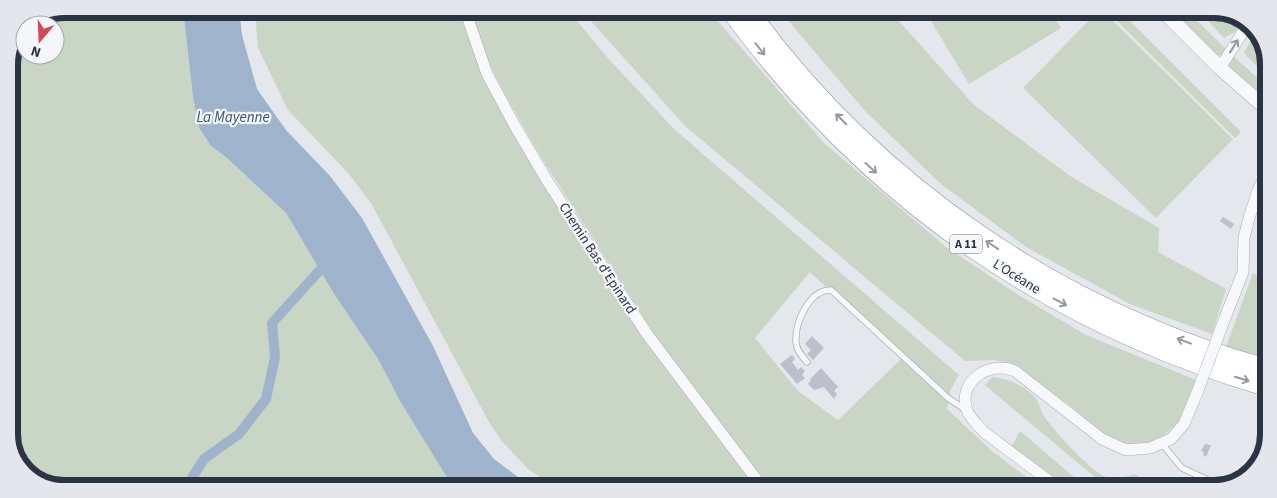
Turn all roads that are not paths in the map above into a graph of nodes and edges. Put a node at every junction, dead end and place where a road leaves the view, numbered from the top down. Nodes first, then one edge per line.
1 (468, 18) edge
2 (737, 18) edge
3 (754, 18) edge
4 (1170, 18) edge
5 (1244, 30) edge
6 (1220, 68) junction
7 (1259, 102) edge
8 (1259, 187) edge
9 (807, 362) dead end
10 (1260, 367) edge
11 (1260, 384) edge
12 (967, 411) junction
13 (1162, 444) junction
14 (757, 480) edge
15 (1048, 480) edge
16 (1210, 480) dead end

1 - 14 street, Chemin Bas d'Epinard
2 -> 11 highway, L’Océane / A 11
10 -> 3 highway, L’Océane / A 11
4 - 6 street
6 -> 5 street
6 - 7 street
8 - 13 street, bridge
9 - 12 lane
12 - 13 street
12 - 15 street
13 - 16 lane

